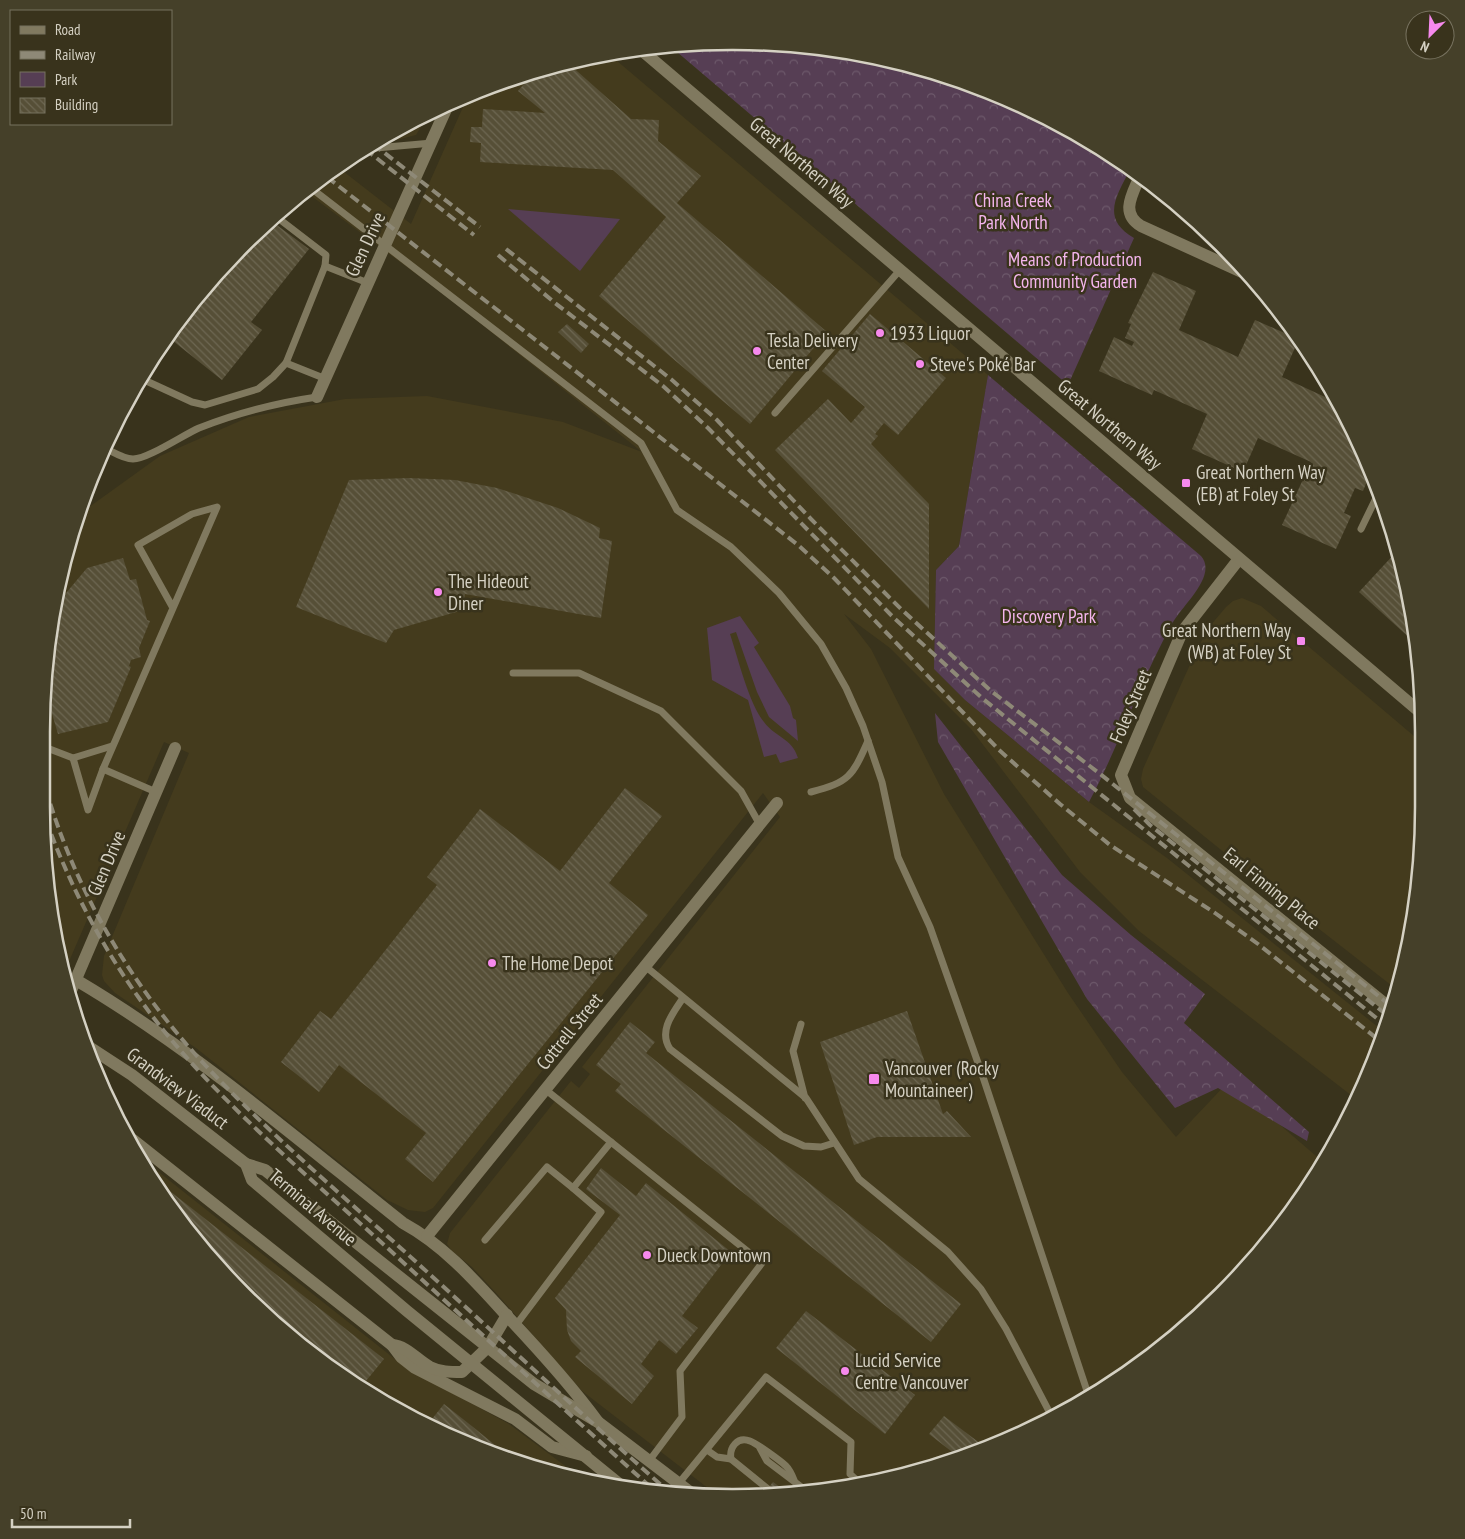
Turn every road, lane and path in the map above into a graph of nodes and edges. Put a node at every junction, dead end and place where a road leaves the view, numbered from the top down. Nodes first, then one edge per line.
1 (648, 55) edge
2 (444, 114) edge
3 (432, 143) junction
4 (381, 148) edge
5 (1137, 183) edge
6 (316, 192) edge
7 (281, 220) edge
8 (386, 246) junction
9 (325, 266) junction
10 (1232, 267) edge
11 (900, 270) junction
12 (368, 283) junction
13 (286, 363) junction
14 (326, 379) junction
15 (147, 381) edge
16 (317, 397) joint
17 (775, 413) dead end
18 (111, 451) edge
19 (1375, 502) edge
20 (1362, 530) dead end
21 (1239, 559) junction
22 (173, 608) junction
23 (512, 674) dead end
24 (1414, 707) edge
25 (868, 741) junction
26 (112, 746) junction
27 (175, 748) dead end
28 (50, 749) edge
29 (73, 758) junction
30 (103, 769) junction
31 (156, 792) junction
32 (811, 792) dead end
33 (1130, 798) joint
34 (777, 803) dead end
35 (760, 825) junction
36 (645, 966) junction
37 (76, 980) junction
38 (74, 985) edge
39 (683, 998) junction
40 (1386, 1004) edge
41 (801, 1024) dead end
42 (95, 1050) edge
43 (546, 1090) junction
44 (806, 1098) junction
45 (611, 1142) junction
46 (834, 1143) junction
47 (139, 1144) edge
48 (246, 1164) junction
49 (573, 1188) junction
50 (427, 1236) junction
51 (485, 1240) dead end
52 (507, 1315) junction
53 (516, 1325) junction
54 (392, 1345) junction
55 (488, 1347) junction
56 (473, 1363) junction
57 (1087, 1390) edge
58 (1049, 1411) edge
59 (598, 1422) junction
60 (707, 1450) junction
61 (586, 1456) junction
62 (731, 1459) junction
63 (649, 1461) junction
64 (612, 1478) edge
65 (854, 1478) edge
66 (679, 1483) junction
67 (800, 1485) edge
68 (685, 1488) edge
69 (767, 1488) edge

1 - 11 street, Great Northern Way
2 - 3 street, Glen Drive
3 - 4 lane
3 - 8 street, Glen Drive
5 - 10 street
6 - 8 lane
7 - 9 lane
8 - 12 street, Glen Drive
8 - 25 lane
9 - 12 lane
9 - 13 lane
11 - 17 lane
11 - 21 street, Great Northern Way
12 - 14 street, Glen Drive
13 - 14 lane
13 - 15 lane
14 - 16 street, Glen Drive
16 - 18 lane
19 - 20 lane
21 - 24 street, Great Northern Way
21 - 33 street, Foley Street
22 - 22 lane
22 - 26 lane
23 - 35 lane
25 - 32 lane
25 - 57 lane
26 - 29 lane
26 - 30 lane
27 - 31 street, Glen Drive
28 - 29 lane
29 - 30 lane
30 - 31 lane
31 - 37 street, Glen Drive
33 - 40 street, Earl Finning Place
34 - 35 street, Cottrell Street
35 - 36 street, Cottrell Street
36 - 39 lane
36 - 43 street, Cottrell Street
37 - 38 street, Glen Drive
37 - 50 street, Terminal Avenue
39 - 44 lane
39 - 46 lane
41 - 44 lane
42 - 48 street, Grandview Viaduct
43 - 45 lane
43 - 50 street, Cottrell Street
44 - 46 lane
45 - 49 lane
45 - 63 lane
46 - 58 lane
47 - 54 street, Terminal Avenue
48 - 55 street, Terminal Avenue
48 - 56 street, Terminal Avenue
49 - 51 lane
49 - 53 lane
50 - 52 street, Terminal Avenue
52 - 53 street, Terminal Avenue
52 - 55 street
53 - 59 street, Terminal Avenue
54 - 56 street
54 - 61 street, Terminal Avenue
55 - 56 street
55 - 59 street, Terminal Avenue
56 - 61 street, Terminal Avenue
59 - 63 street, Terminal Avenue
60 - 62 lane
60 - 65 lane
60 - 66 lane
61 - 64 street, Terminal Avenue
62 - 67 lane
62 - 69 lane
63 - 66 street, Terminal Avenue
66 - 68 street, Terminal Avenue

